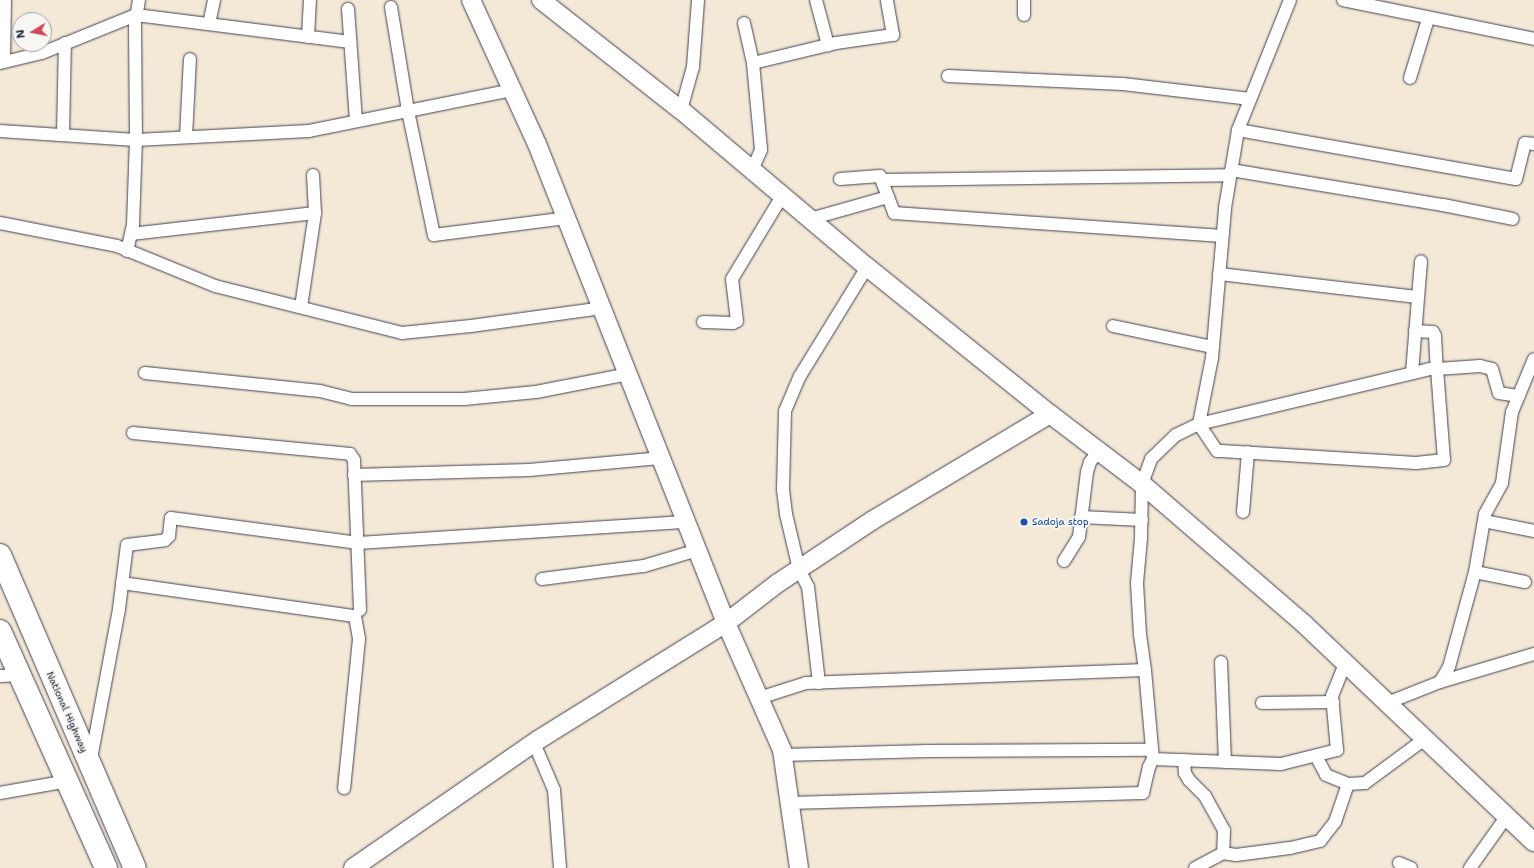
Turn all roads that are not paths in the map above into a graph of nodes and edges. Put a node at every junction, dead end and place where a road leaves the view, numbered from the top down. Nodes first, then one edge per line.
1 (5, 0) edge
2 (139, 0) edge
3 (214, 0) edge
4 (310, 0) edge
5 (471, 0) edge
6 (698, 0) edge
7 (816, 0) edge
8 (887, 0) edge
9 (1024, 0) edge
10 (1290, 0) edge
11 (1343, 0) edge
12 (547, 2) edge
13 (391, 7) dead end
14 (348, 9) dead end
15 (136, 15) junction
16 (1024, 15) dead end
17 (1428, 18) junction
18 (744, 23) dead end
19 (209, 24) junction
20 (308, 37) junction
21 (1534, 39) edge
22 (350, 42) junction
23 (65, 43) junction
24 (828, 45) junction
25 (190, 59) dead end
26 (2, 62) edge
27 (753, 63) junction
28 (948, 76) dead end
29 (1410, 78) dead end
30 (512, 90) junction
31 (1250, 99) junction
32 (681, 110) junction
33 (408, 111) junction
34 (356, 121) junction
35 (1238, 130) junction
36 (0, 131) edge
37 (63, 135) junction
38 (186, 137) junction
39 (136, 140) junction
40 (1534, 144) edge
41 (752, 170) junction
42 (1231, 172) junction
43 (313, 175) dead end
44 (840, 179) dead end
45 (882, 180) junction
46 (782, 196) junction
47 (888, 197) junction
48 (315, 213) junction
49 (566, 218) junction
50 (810, 220) junction
51 (1513, 220) dead end
52 (0, 222) edge
53 (131, 234) junction
54 (1222, 236) junction
55 (127, 251) junction
56 (1421, 261) dead end
57 (867, 267) junction
58 (1219, 274) junction
59 (1418, 297) junction
60 (301, 307) junction
61 (602, 308) junction
62 (703, 322) dead end
63 (1113, 326) dead end
64 (1415, 331) junction
65 (1213, 347) junction
66 (1534, 360) edge
67 (1437, 368) junction
68 (145, 373) dead end
69 (1412, 373) junction
70 (629, 374) junction
71 (1519, 396) junction
72 (1050, 414) junction
73 (1199, 424) junction
74 (133, 432) dead end
75 (1099, 451) junction
76 (1248, 452) junction
77 (662, 458) junction
78 (354, 475) junction
79 (1142, 484) junction
80 (1243, 512) dead end
81 (1081, 517) junction
82 (1142, 520) junction
83 (1484, 521) junction
84 (687, 522) junction
85 (1534, 532) edge
86 (358, 543) junction
87 (698, 550) junction
88 (0, 555) edge
89 (1064, 561) dead end
90 (799, 570) junction
91 (1475, 572) junction
92 (542, 579) dead end
93 (1525, 582) dead end
94 (122, 583) junction
95 (360, 610) dead end
96 (726, 623) junction
97 (0, 631) edge
98 (1534, 654) edge
99 (1221, 662) dead end
100 (1345, 663) junction
101 (1145, 670) junction
102 (10, 675) edge
103 (1440, 682) junction
104 (819, 683) junction
105 (759, 698) junction
106 (1333, 702) junction
107 (1262, 703) dead end
108 (1387, 703) junction
109 (1426, 738) junction
110 (534, 743) junction
111 (782, 755) junction
112 (1153, 755) junction
113 (1316, 756) junction
114 (1184, 760) junction
115 (1225, 762) junction
116 (90, 764) junction
117 (68, 782) junction
118 (1348, 784) junction
119 (344, 788) dead end
120 (0, 793) edge
121 (790, 803) junction
122 (1507, 816) junction
123 (1534, 842) edge
124 (1224, 853) junction
125 (1399, 863) dead end
126 (358, 866) edge
127 (106, 868) edge
128 (135, 868) edge
129 (560, 868) edge
130 (799, 868) edge
131 (1195, 868) edge
132 (1411, 868) edge
133 (1470, 868) edge

1 - 26 street
2 - 15 street
3 - 19 street
4 - 20 street
5 - 30 street
6 - 32 street
7 - 24 street
8 - 24 street
9 - 16 street
10 - 31 street
11 - 17 street
12 - 32 street
13 - 33 street
14 - 22 street
15 - 19 street
15 - 23 street
15 - 39 street
17 - 21 street
17 - 29 street
18 - 27 street
19 - 20 street
20 - 22 street
22 - 34 street
23 - 26 street
23 - 37 street
24 - 27 street
25 - 38 street
27 - 41 street
28 - 31 street
30 - 33 street
30 - 49 street
31 - 35 street
32 - 41 street
33 - 34 street
33 - 49 street
34 - 38 street
35 - 40 street
35 - 42 street
36 - 37 street
37 - 39 street
38 - 39 street
39 - 53 street
41 - 46 street
42 - 45 street
42 - 51 street
42 - 54 street
43 - 48 street
44 - 45 street
45 - 47 street
46 - 50 street
46 - 62 street
47 - 50 street
47 - 54 street
48 - 53 street
48 - 60 street
49 - 61 street
50 - 57 street
52 - 55 street
53 - 55 street
54 - 58 street
55 - 60 street
56 - 59 street
57 - 72 street
57 - 90 street
58 - 59 street
58 - 65 street
59 - 64 street
60 - 61 street
61 - 70 street
63 - 65 street
64 - 67 street
64 - 69 street
65 - 73 street
66 - 71 street
67 - 69 street
67 - 71 street
67 - 76 street
68 - 70 street
69 - 73 street
70 - 77 street
71 - 83 street
72 - 75 street
72 - 90 street
73 - 76 street
73 - 79 street
74 - 78 street
75 - 79 street
75 - 81 street
76 - 80 street
77 - 78 street
77 - 84 street
78 - 86 street
79 - 82 street
79 - 100 street
81 - 82 street
81 - 89 street
82 - 101 street
83 - 85 street
83 - 91 street
84 - 86 street
84 - 87 street
86 - 94 street
86 - 95 street
87 - 92 street
87 - 96 street
88 - 116 highway, National Highway
90 - 96 street
90 - 104 street
91 - 93 street
91 - 103 street
94 - 116 street
94 - 119 street
96 - 105 street
96 - 110 street
97 - 102 highway
98 - 103 street
99 - 115 street
100 - 106 street
100 - 108 street
101 - 104 street
101 - 112 street
102 - 117 highway
103 - 108 street
104 - 105 street
105 - 111 street
106 - 107 street
106 - 113 street
108 - 109 street
109 - 118 street
109 - 122 street
110 - 126 street
110 - 129 street
111 - 112 street
111 - 121 street
112 - 114 street
112 - 121 street
113 - 115 street
113 - 118 street
114 - 115 street
114 - 124 street
116 - 128 highway, National Highway
117 - 120 street
117 - 127 highway
118 - 124 street
121 - 130 street
122 - 123 street
122 - 133 street
124 - 131 street
125 - 132 street

